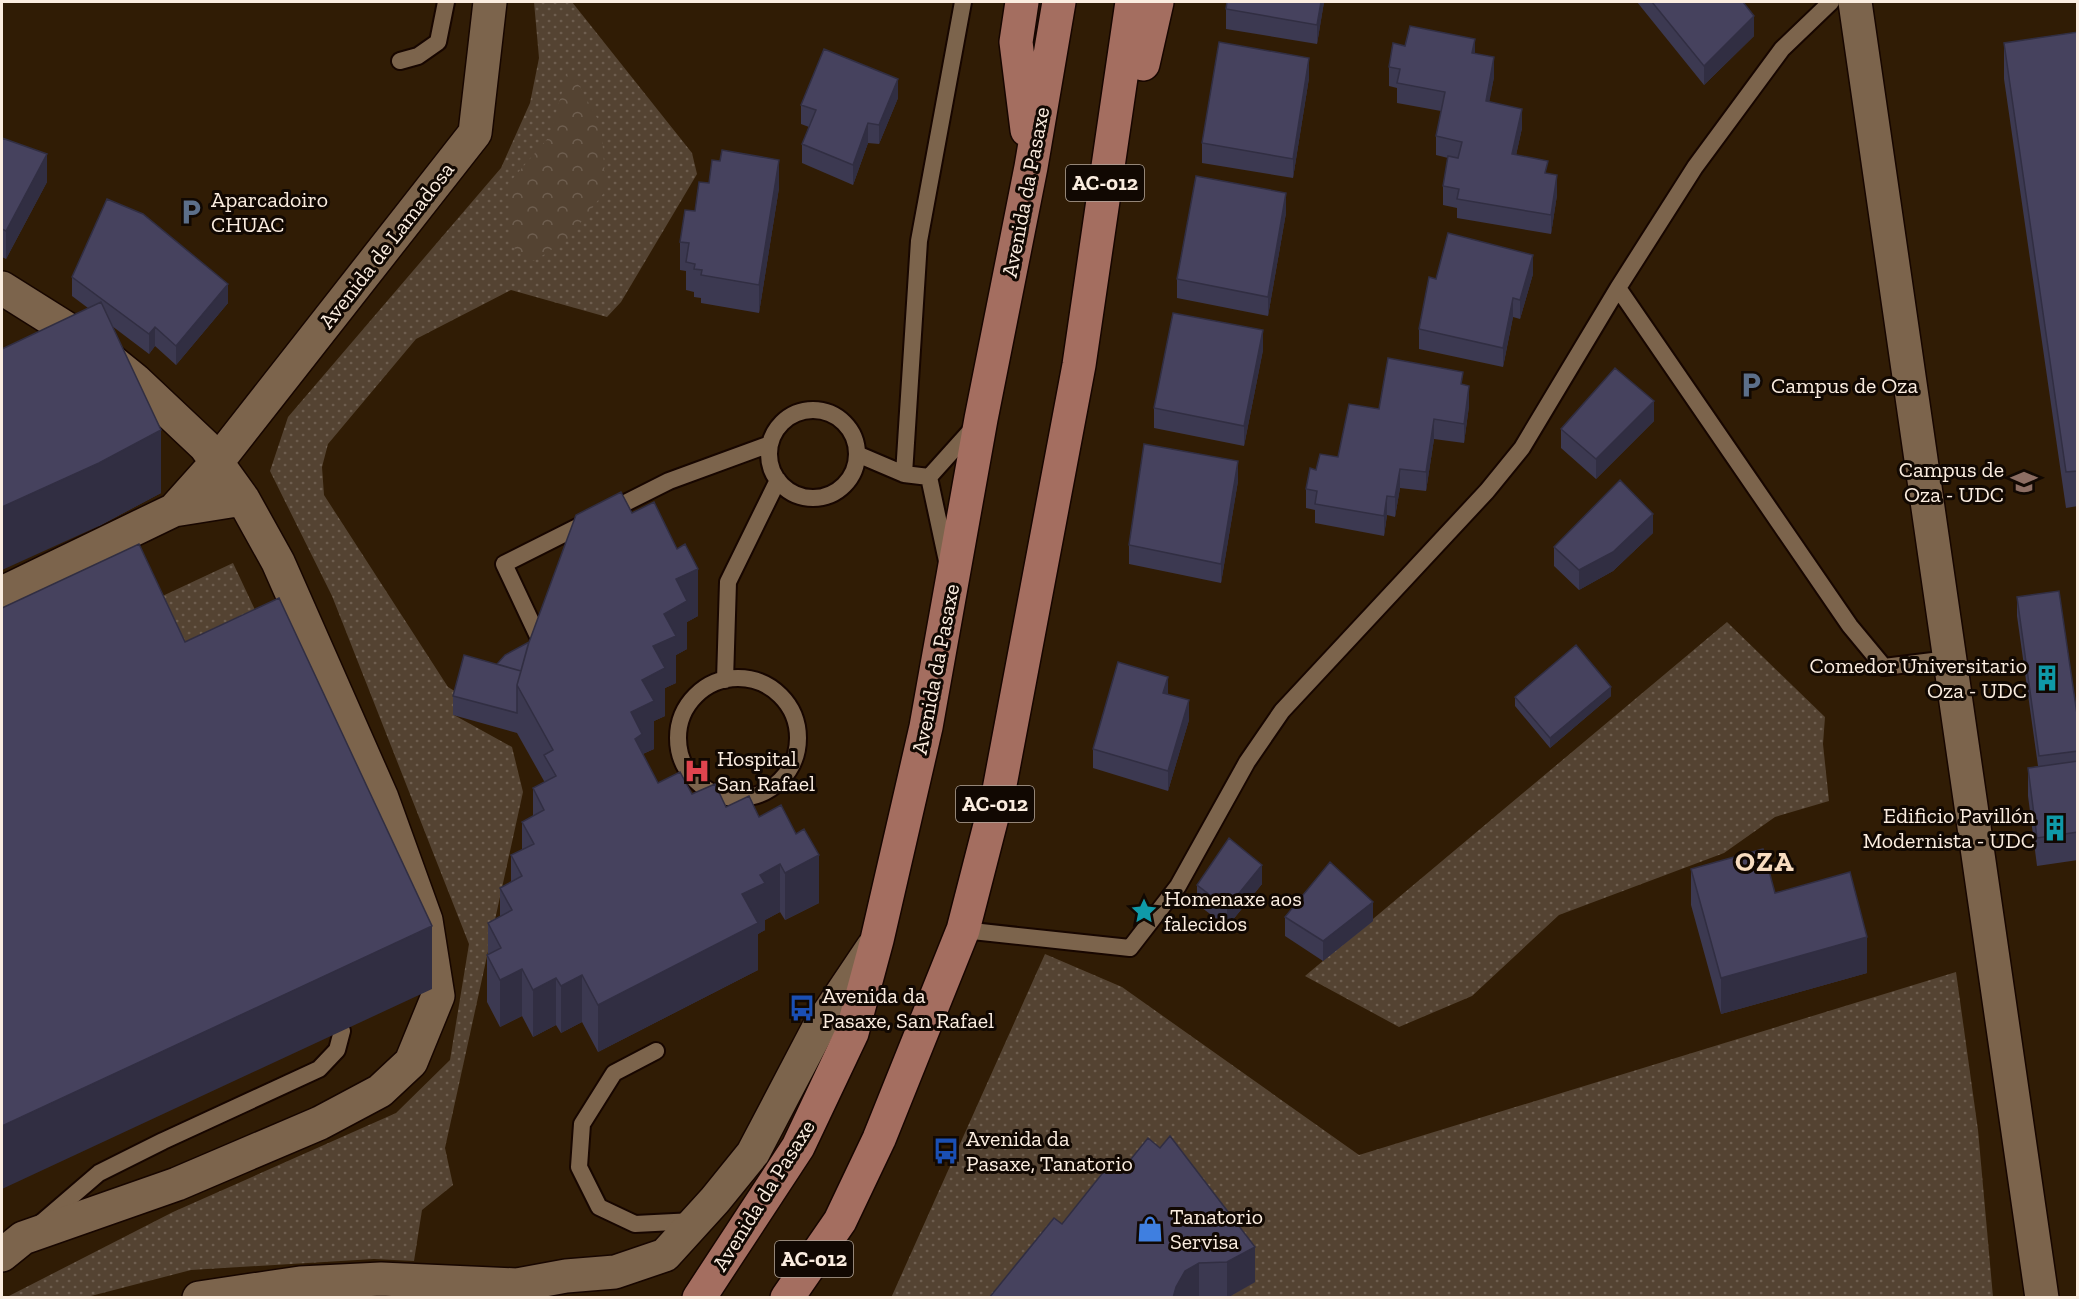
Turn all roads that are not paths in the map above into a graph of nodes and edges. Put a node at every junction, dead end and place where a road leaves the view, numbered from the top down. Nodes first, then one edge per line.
1 (446, 2) edge
2 (490, 2) edge
3 (963, 2) edge
4 (1022, 2) edge
5 (1059, 2) edge
6 (1132, 2) edge
7 (1157, 2) edge
8 (1831, 2) edge
9 (1855, 2) edge
10 (400, 61) dead end
11 (1031, 167) junction
12 (2, 288) edge
13 (1618, 288) junction
14 (88, 342) junction
15 (59, 355) edge
16 (1079, 365) junction
17 (981, 419) junction
18 (770, 444) junction
19 (857, 454) junction
20 (217, 462) junction
21 (904, 474) junction
22 (929, 477) junction
23 (778, 480) junction
24 (243, 499) junction
25 (174, 510) junction
26 (951, 582) junction
27 (2, 593) edge
28 (544, 650) edge
29 (1949, 659) junction
30 (726, 680) junction
31 (963, 930) junction
32 (878, 940) junction
33 (342, 1031) edge
34 (656, 1051) dead end
35 (694, 1221) junction
36 (12, 1246) edge
37 (516, 1285) junction
38 (199, 1298) edge
39 (547, 1298) edge
40 (699, 1298) edge
41 (787, 1298) edge
42 (2042, 1298) edge

1 - 10 lane
2 - 20 street, Avenida de Lamadosa
3 - 21 lane
4 - 11 main road
5 - 11 main road, Avenida da Pasaxe / AC-012
6 - 16 main road, AC-012
7 - 16 main road
8 - 13 lane
9 - 29 street
11 - 17 main road, Avenida da Pasaxe / AC-012
12 - 14 street
13 - 29 lane
13 - 31 lane
14 - 15 street
14 - 20 street
16 - 31 main road, AC-012
17 - 22 lane
17 - 26 main road, Avenida da Pasaxe / AC-012
18 - 19 lane
18 - 23 lane
18 - 28 lane
19 - 21 lane
19 - 23 lane
20 - 24 street
20 - 25 street, Avenida de Lamadosa
21 - 22 lane
22 - 26 lane
23 - 30 lane
24 - 25 street
24 - 36 street
25 - 27 street
26 - 32 main road, Avenida da Pasaxe / AC-012
29 - 42 street
30 - 30 lane
31 - 41 main road, AC-012
32 - 35 street
32 - 40 main road, Avenida da Pasaxe / AC-012
33 - 36 lane
34 - 35 lane
35 - 37 street
37 - 38 street
37 - 39 street

